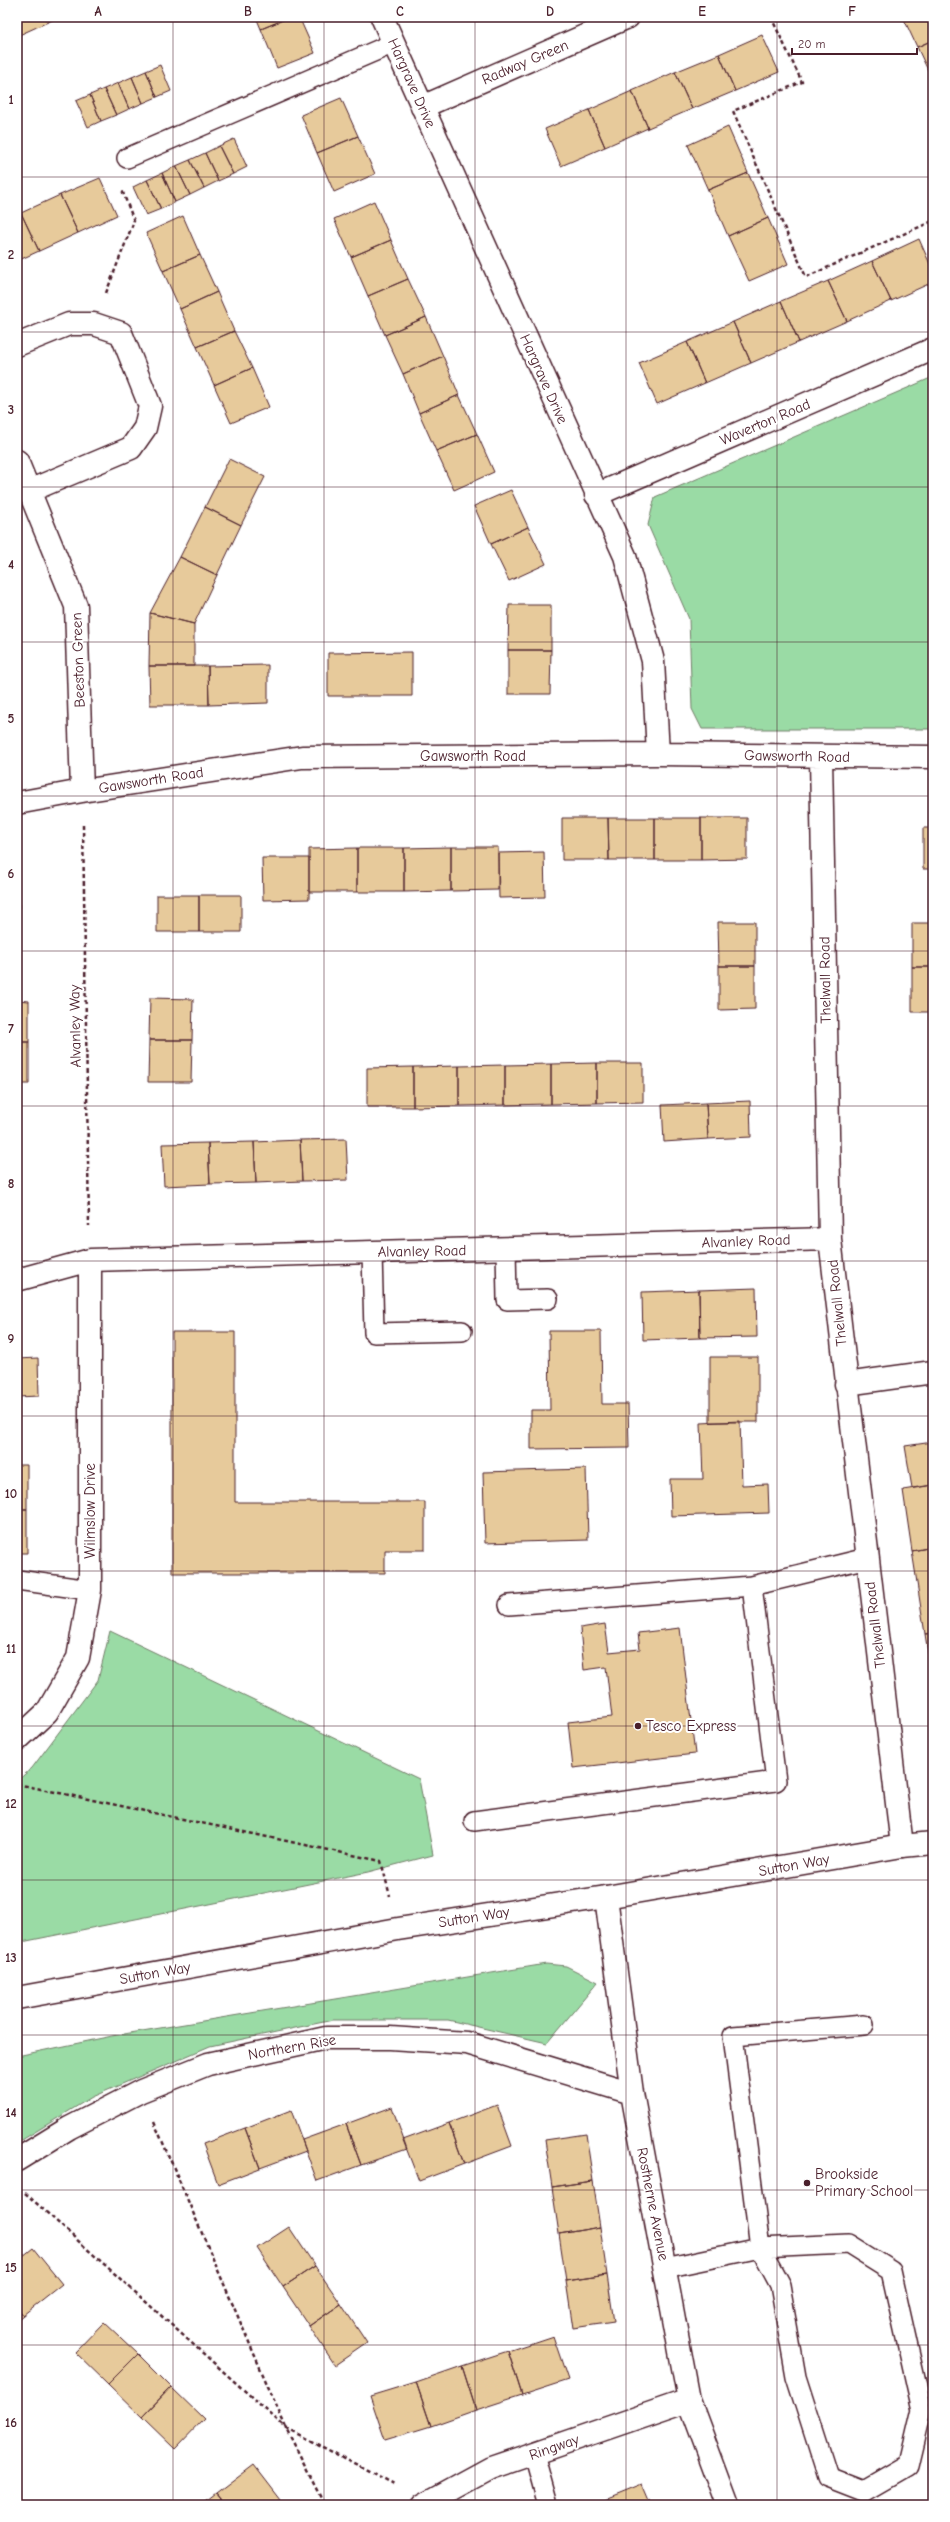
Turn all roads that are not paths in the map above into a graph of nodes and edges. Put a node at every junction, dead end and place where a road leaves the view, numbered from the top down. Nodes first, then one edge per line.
1 (382, 17) edge
2 (628, 17) edge
3 (394, 43) junction
4 (422, 107) junction
5 (127, 158) road end
6 (17, 345) edge
7 (933, 349) edge
8 (17, 461) edge
9 (29, 491) junction
10 (596, 495) junction
11 (658, 754) junction
12 (821, 757) junction
13 (933, 757) edge
14 (82, 790) junction
15 (17, 804) edge
16 (830, 1239) junction
17 (506, 1248) junction
18 (372, 1252) junction
19 (90, 1260) junction
20 (17, 1280) edge
21 (548, 1299) dead end
22 (462, 1331) dead end
23 (933, 1372) edge
24 (846, 1384) junction
25 (867, 1558) junction
26 (17, 1580) edge
27 (752, 1586) junction
28 (90, 1590) junction
29 (509, 1605) dead end
30 (17, 1740) edge
31 (474, 1821) dead end
32 (933, 1843) edge
33 (902, 1846) junction
34 (606, 1897) junction
35 (17, 1998) edge
36 (864, 2025) dead end
37 (632, 2094) junction
38 (17, 2160) edge
39 (760, 2248) junction
40 (665, 2268) junction
41 (690, 2400) junction
42 (534, 2454) junction
43 (426, 2503) edge
44 (548, 2505) edge
45 (728, 2505) edge

1 - 3 street, Hargrave Drive
2 - 4 street, Radway Green
3 - 4 street, Hargrave Drive
3 - 5 lane
4 - 10 street, Hargrave Drive
6 - 9 street
7 - 10 street, Waverton Road
8 - 9 street, Beeston Green
9 - 14 street, Beeston Green
10 - 11 street, Hargrave Drive
11 - 12 street, Gawsworth Road
11 - 14 street, Gawsworth Road
12 - 13 street, Gawsworth Road
12 - 16 street, Thelwall Road
14 - 15 street, Gawsworth Road
16 - 17 street, Alvanley Road
16 - 24 street, Thelwall Road
17 - 18 street, Alvanley Road
17 - 21 lane
18 - 19 street, Alvanley Road
18 - 22 lane
19 - 20 street, Alvanley Road
19 - 28 street, Wilmslow Drive
23 - 24 street
24 - 25 street, Thelwall Road
25 - 27 lane
25 - 33 street, Thelwall Road
26 - 28 lane
27 - 29 lane
27 - 31 lane
28 - 30 street, Wilmslow Drive
32 - 33 street, Sutton Way
33 - 34 street, Sutton Way
34 - 35 street, Sutton Way
34 - 37 street, Rostherne Avenue
36 - 39 lane
37 - 38 street, Northern Rise
37 - 40 street, Rostherne Avenue
39 - 39 lane
39 - 40 lane
40 - 41 street, Rostherne Avenue
41 - 42 street, Ringway
41 - 45 street, Rostherne Avenue
42 - 43 street, Ringway
42 - 44 lane

